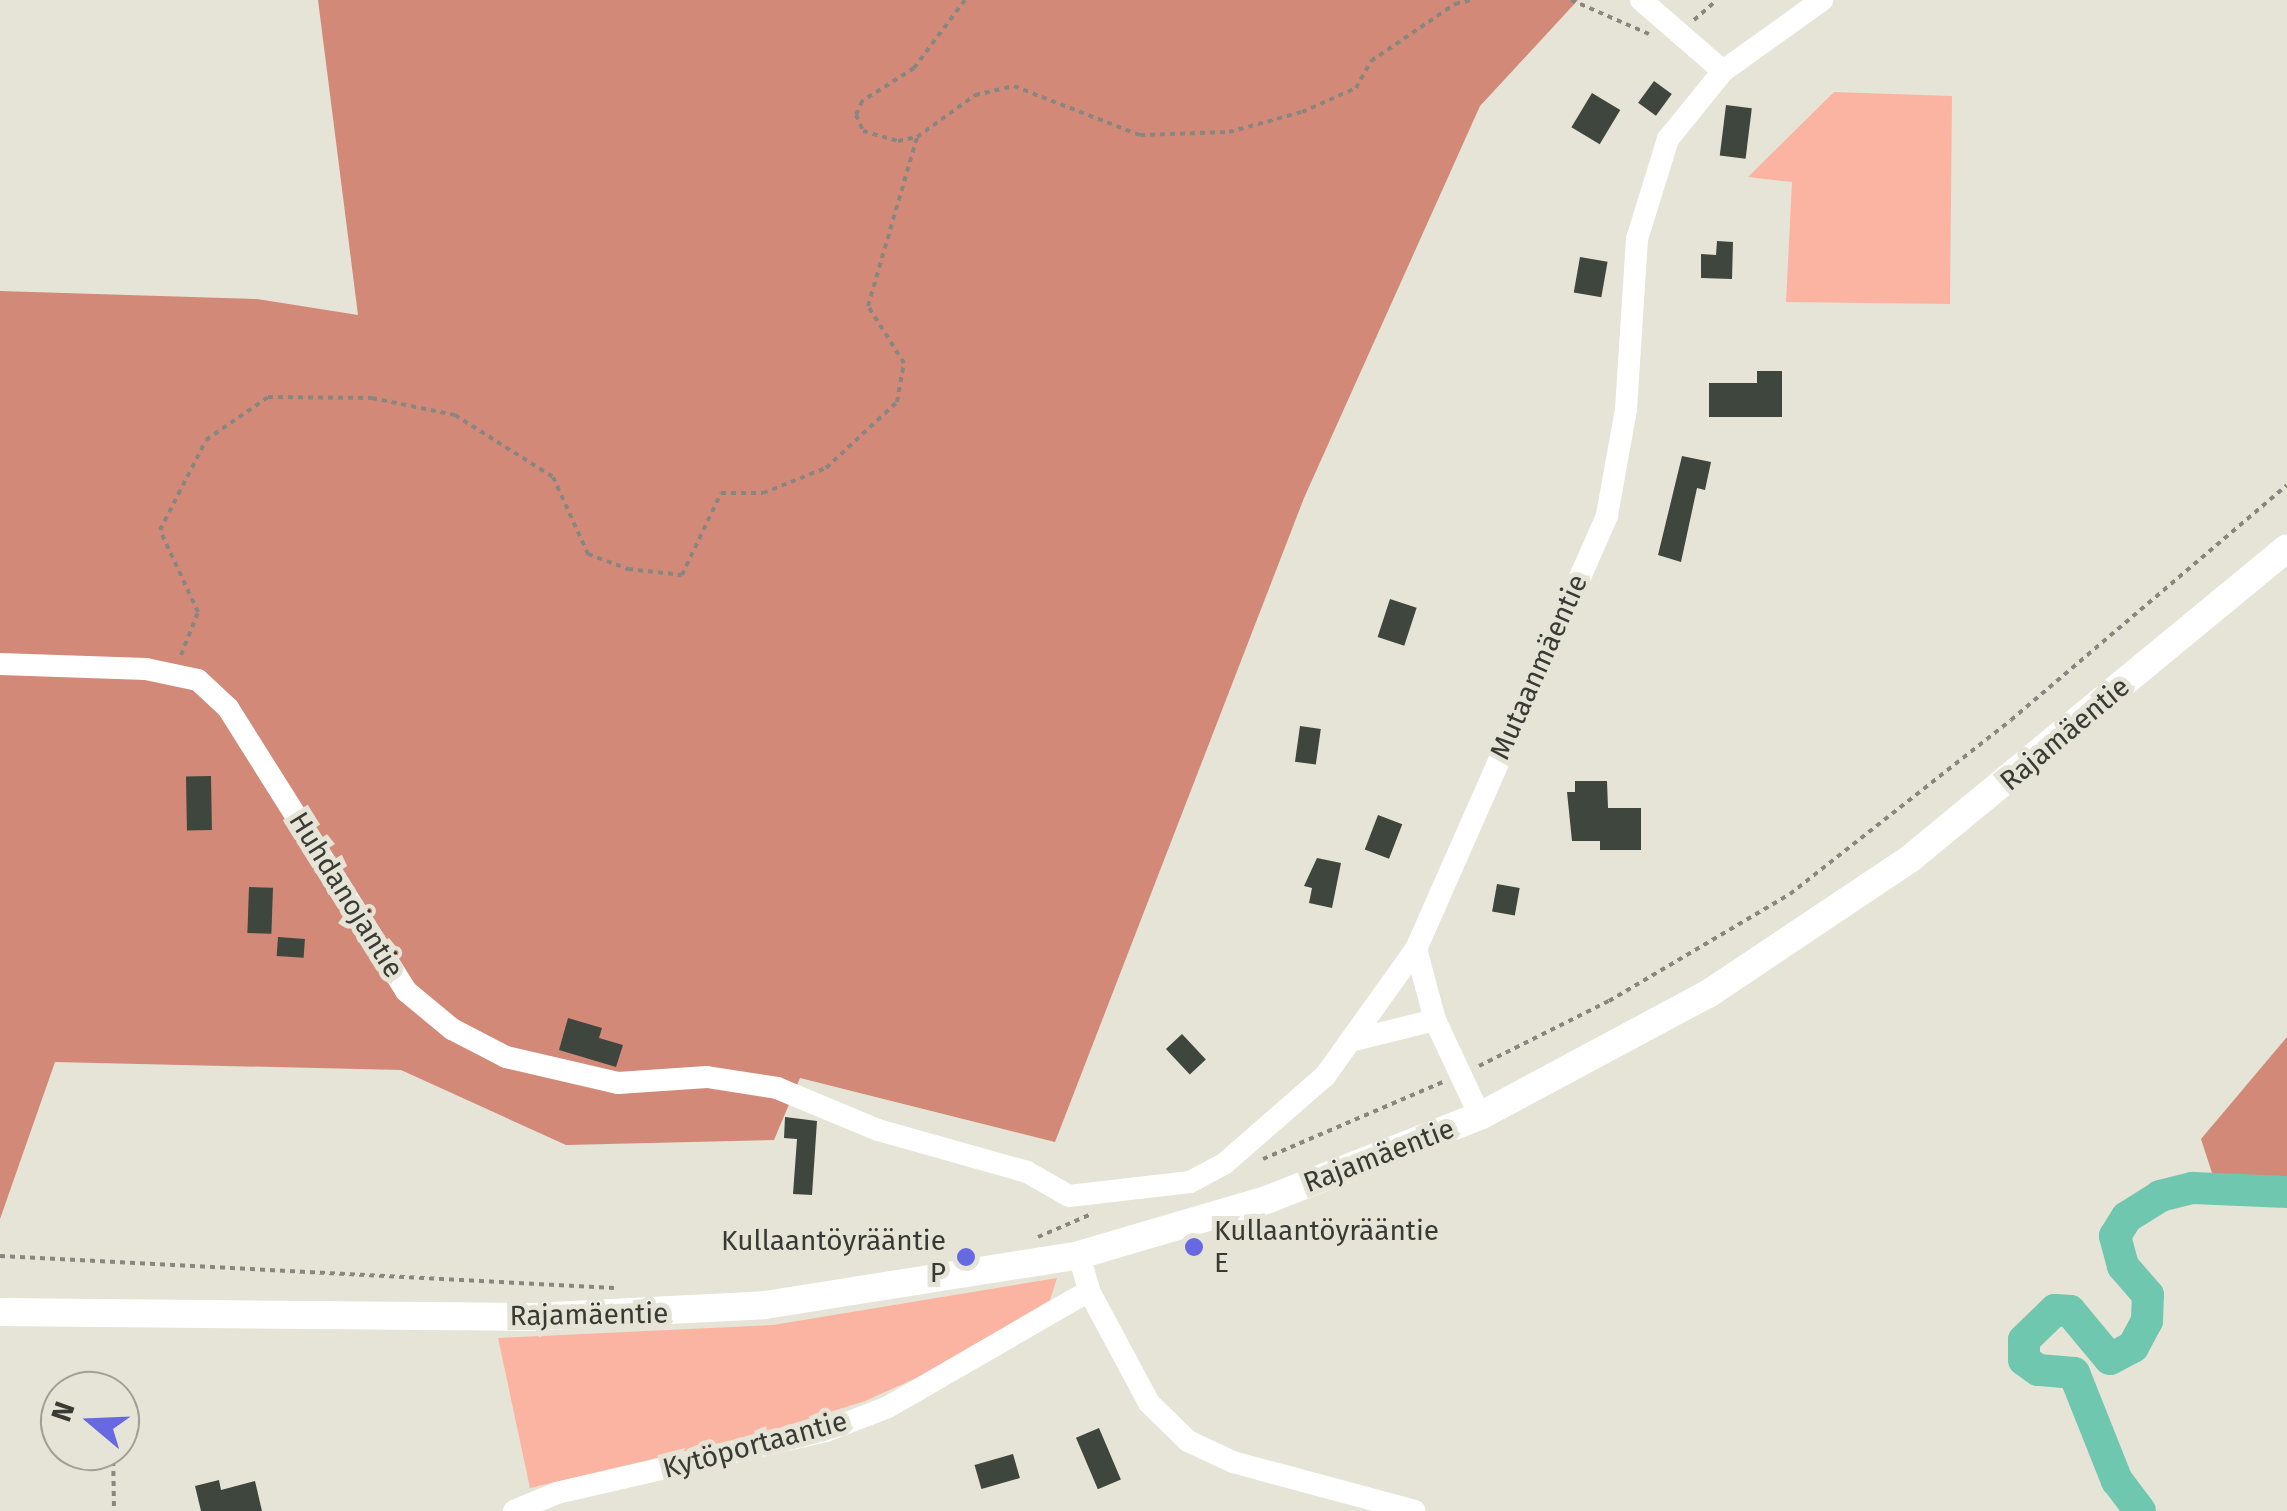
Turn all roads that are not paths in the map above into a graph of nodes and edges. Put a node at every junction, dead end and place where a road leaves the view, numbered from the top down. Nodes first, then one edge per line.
1 (1641, 0) edge
2 (1822, 0) edge
3 (1723, 71) junction
4 (2287, 548) edge
5 (0, 664) edge
6 (1416, 949) junction
7 (1435, 1020) junction
8 (1354, 1040) junction
9 (1480, 1116) junction
10 (1069, 1196) joint
11 (1079, 1255) junction
12 (1089, 1291) junction
13 (0, 1312) edge
14 (514, 1511) edge
15 (1414, 1511) edge

1 - 3 street
2 - 3 street, Mutaanmäentie
3 - 6 street, Mutaanmäentie
4 - 9 main road, Rajamäentie
5 - 10 street, Huhdanojantie
6 - 7 street
6 - 8 street, Mutaanmäentie
7 - 8 street
7 - 9 street
8 - 10 street, Mutaanmäentie
9 - 11 main road, Rajamäentie
11 - 12 street
11 - 13 main road, Rajamäentie
12 - 14 street, Kytöportaantie
12 - 15 street

